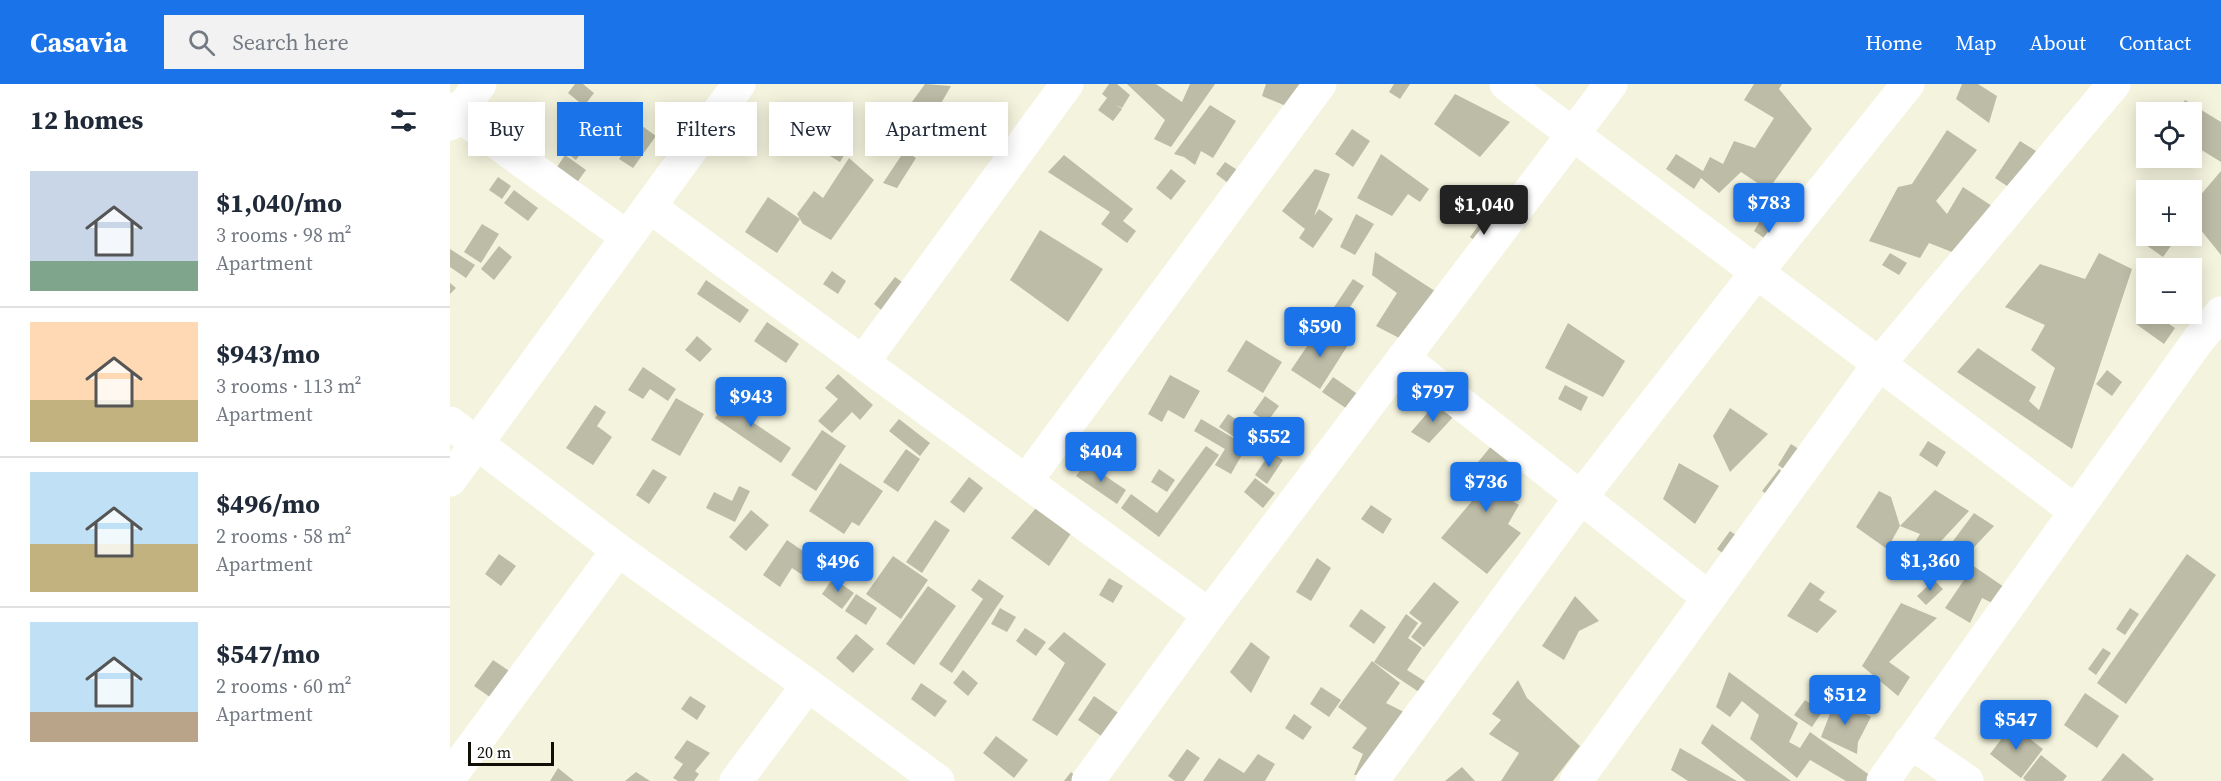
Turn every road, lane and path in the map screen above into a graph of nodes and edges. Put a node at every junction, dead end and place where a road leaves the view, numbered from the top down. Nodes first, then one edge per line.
1 (480, 84) edge
2 (740, 84) edge
3 (1067, 84) edge
4 (1320, 84) edge
5 (1506, 84) edge
6 (1611, 84) edge
7 (1908, 84) edge
8 (2114, 84) edge
9 (452, 116) edge
10 (1572, 135) junction
11 (650, 207) junction
12 (627, 237) junction
13 (1757, 272) junction
14 (2221, 313) edge
15 (2210, 347) edge
16 (1403, 358) junction
17 (863, 362) junction
18 (1880, 364) junction
19 (450, 423) edge
20 (477, 444) junction
21 (450, 480) edge
22 (1026, 482) junction
23 (1581, 497) junction
24 (2075, 511) junction
25 (618, 550) junction
26 (1709, 598) junction
27 (1209, 615) junction
28 (807, 685) junction
29 (1910, 742) junction
30 (450, 777) edge
31 (736, 781) edge
32 (938, 781) edge
33 (1088, 781) edge
34 (1372, 781) edge
35 (1576, 781) edge
36 (1883, 781) edge
37 (1967, 781) edge

1 - 9 street
2 - 11 street
3 - 17 street
4 - 22 street
5 - 10 street
6 - 10 street
7 - 13 street
8 - 18 street
9 - 12 street
10 - 13 street
10 - 16 street
11 - 12 street
11 - 17 street
12 - 20 street
13 - 18 street
13 - 23 street
14 - 15 street
15 - 24 street
16 - 23 street
16 - 27 street
17 - 22 street
18 - 24 street
18 - 26 street
19 - 20 street
20 - 21 street
20 - 25 street
22 - 27 street
23 - 26 street
23 - 34 street
24 - 29 street
25 - 28 street
25 - 30 street
26 - 35 street
27 - 33 street
28 - 31 street
28 - 32 street
29 - 36 street
29 - 37 street

